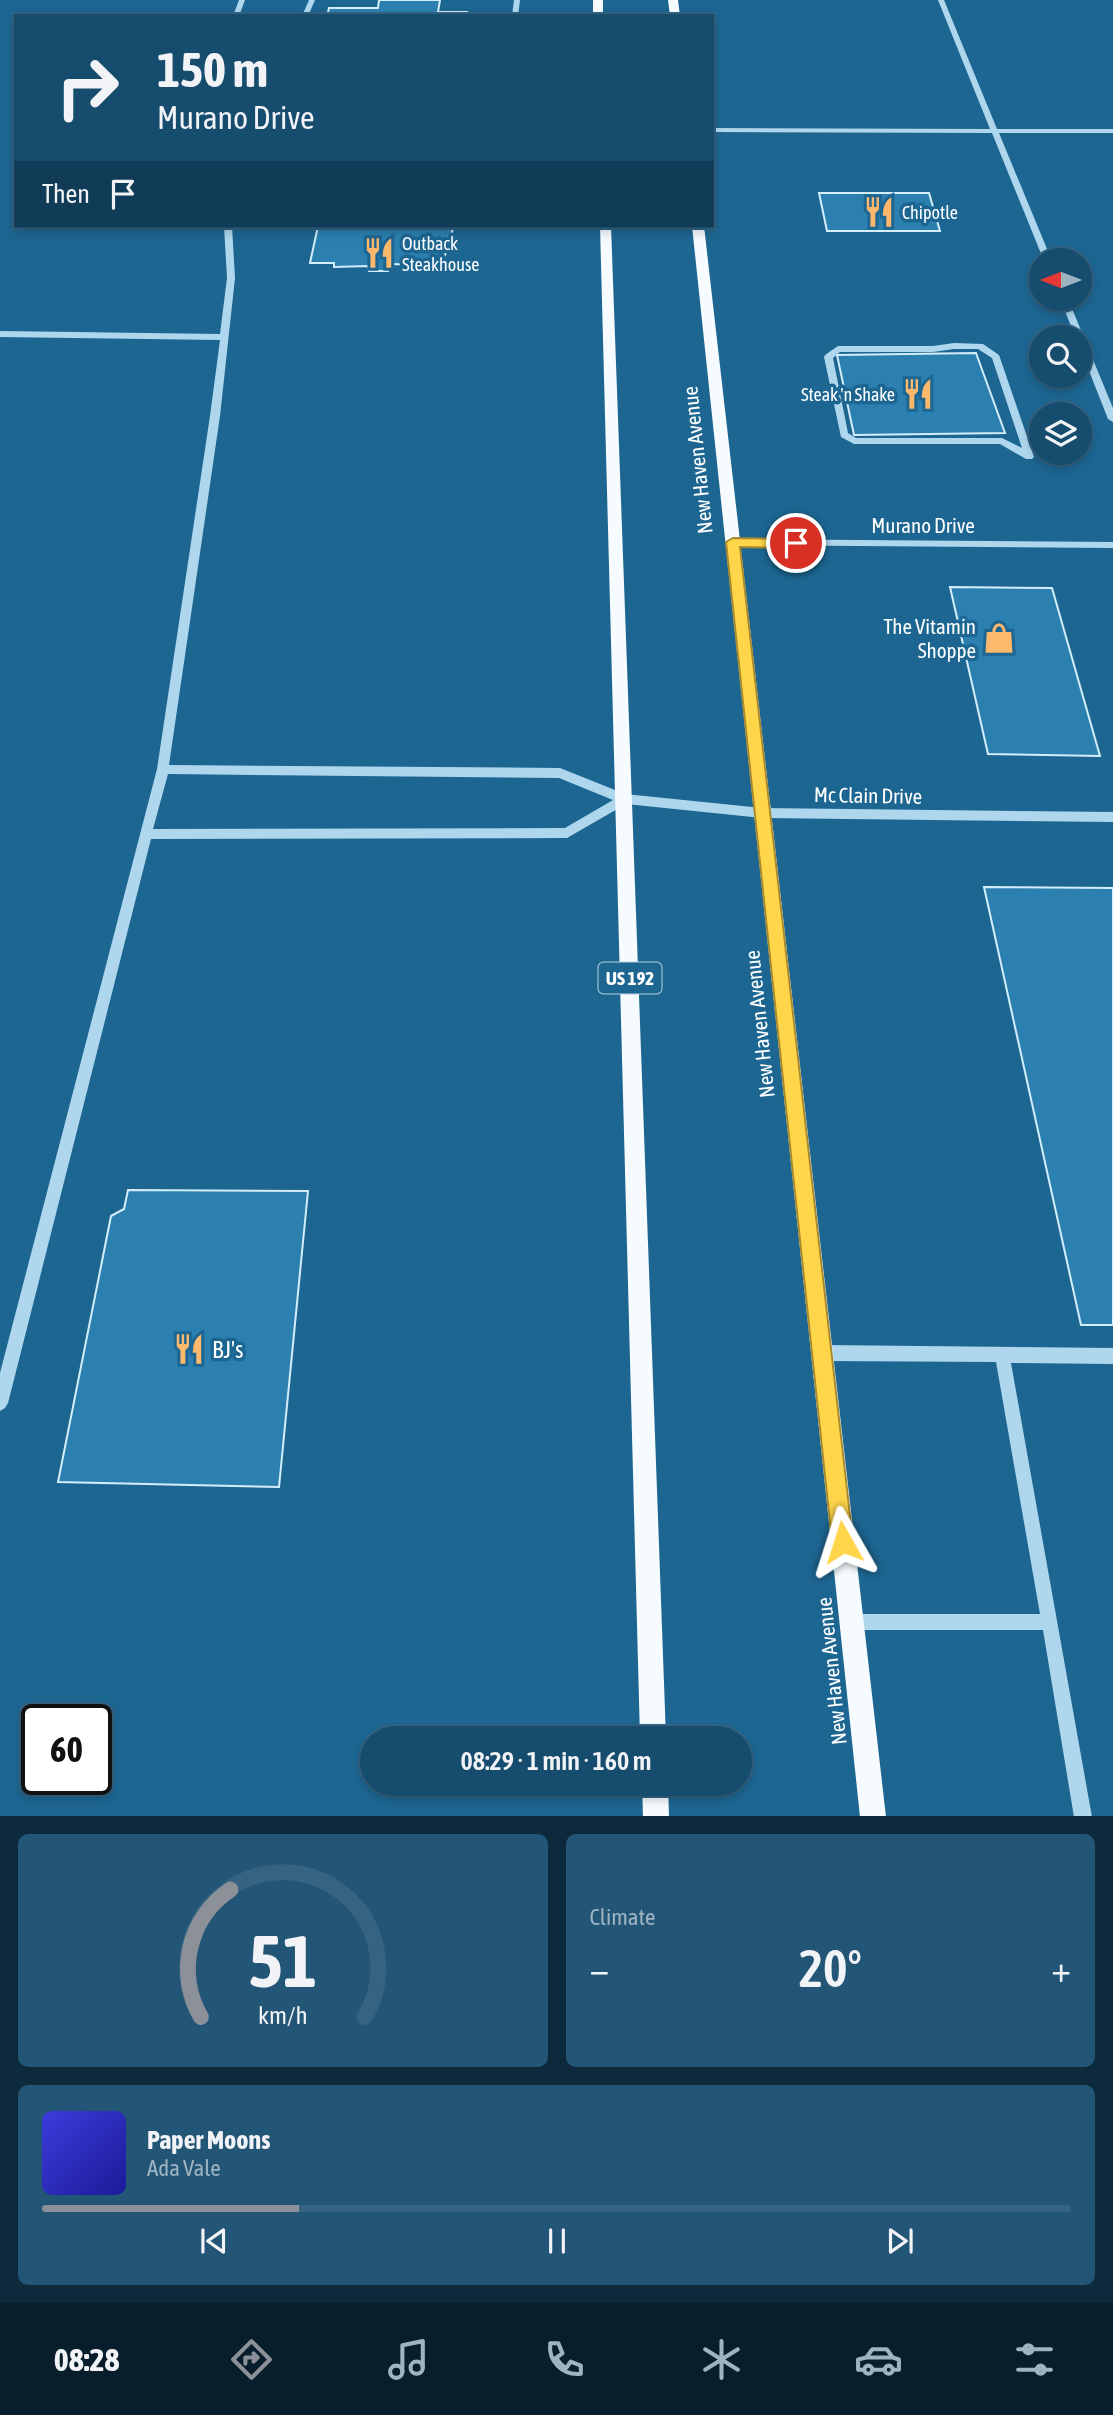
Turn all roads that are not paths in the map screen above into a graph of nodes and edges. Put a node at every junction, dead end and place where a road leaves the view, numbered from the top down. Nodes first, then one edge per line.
1 (942, 0) edge
2 (714, 130) edge
3 (995, 130) junction
4 (1113, 131) edge
5 (228, 228) edge
6 (605, 228) edge
7 (698, 228) edge
8 (1043, 248) edge
9 (0, 334) edge
10 (224, 337) junction
11 (1092, 367) edge
12 (1113, 419) edge
13 (1029, 457) joint
14 (733, 542) junction
15 (1113, 545) edge
16 (163, 769) junction
17 (624, 799) junction
18 (762, 813) junction
19 (1113, 817) edge
20 (147, 834) junction
21 (822, 1353) junction
22 (1002, 1355) junction
23 (1113, 1356) edge
24 (0, 1403) edge
25 (852, 1622) junction
26 (1050, 1622) junction
27 (653, 1726) edge
28 (655, 1796) edge
29 (656, 1816) edge
30 (873, 1816) edge
31 (1083, 1816) edge

1 - 3 street
2 - 3 street
3 - 4 street
3 - 8 street
5 - 10 street
6 - 17 main road, US 192
7 - 14 main road, New Haven Avenue
9 - 10 street
10 - 16 street
11 - 12 street
13 - 13 street
14 - 15 street, Murano Drive
14 - 18 main road, New Haven Avenue
16 - 17 street, Mc Clain Drive
16 - 20 street
17 - 18 street, Mc Clain Drive
17 - 20 street
17 - 27 main road, US 192
18 - 19 street, Mc Clain Drive
18 - 21 main road, New Haven Avenue
20 - 24 street
21 - 22 street
21 - 25 main road, New Haven Avenue
22 - 23 street
22 - 26 lane
25 - 26 lane
25 - 30 main road, New Haven Avenue
26 - 31 street
28 - 29 main road

